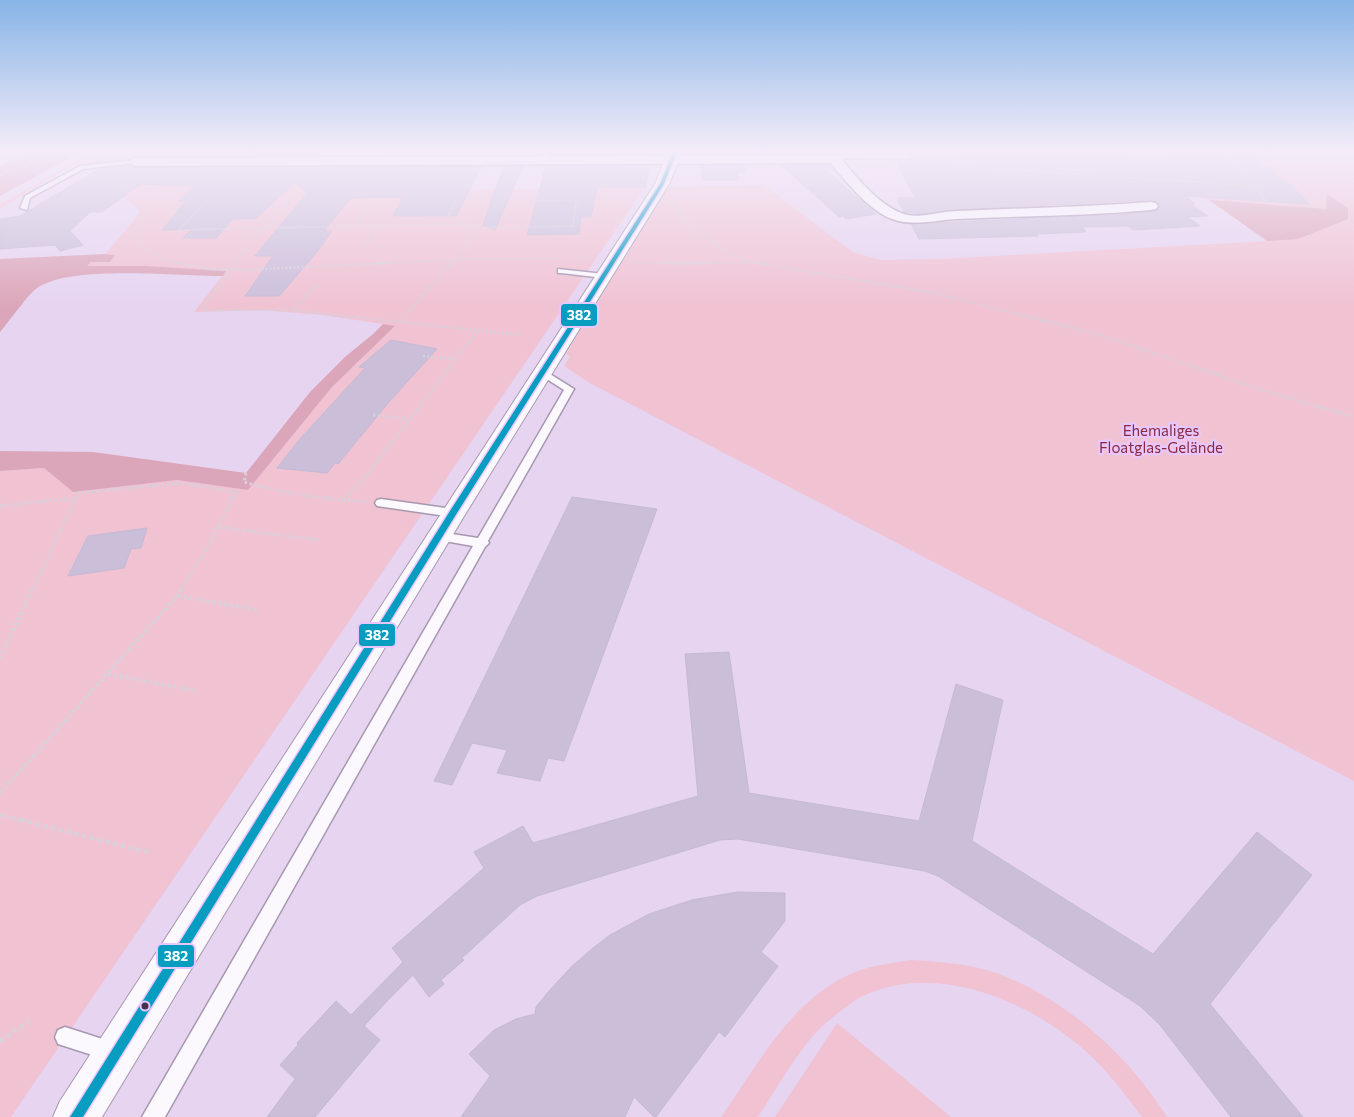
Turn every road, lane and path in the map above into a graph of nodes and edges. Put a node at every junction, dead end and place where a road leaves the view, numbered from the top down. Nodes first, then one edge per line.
1 (25, 204) edge
2 (141, 204) edge
3 (203, 204) dead end
4 (287, 204) edge
5 (371, 204) edge
6 (453, 204) edge
7 (576, 204) edge
8 (646, 204) edge
9 (673, 204) edge
10 (880, 204) edge
11 (1151, 206) dead end
12 (24, 208) dead end
13 (445, 224) junction
14 (378, 225) junction
15 (357, 226) junction
16 (263, 228) junction
17 (270, 228) junction
18 (471, 228) junction
19 (366, 247) dead end
20 (566, 258) dead end
21 (574, 258) dead end
22 (461, 259) junction
23 (454, 260) junction
24 (750, 262) junction
25 (608, 268) junction
26 (232, 269) junction
27 (561, 272) dead end
28 (318, 284) dead end
29 (292, 310) junction
30 (400, 322) junction
31 (478, 330) junction
32 (519, 335) dead end
33 (422, 356) dead end
34 (456, 359) junction
35 (542, 372) junction
36 (372, 415) dead end
37 (1354, 417) edge
38 (409, 419) junction
39 (246, 473) dead end
40 (76, 498) junction
41 (344, 500) junction
42 (381, 502) joint
43 (0, 506) edge
44 (446, 525) junction
45 (218, 527) junction
46 (318, 540) dead end
47 (483, 542) junction
48 (177, 596) junction
49 (258, 610) dead end
50 (0, 658) edge
51 (107, 674) junction
52 (196, 691) dead end
53 (0, 793) edge
54 (0, 814) edge
55 (148, 852) dead end
56 (29, 1022) dead end
57 (65, 1037) dead end
58 (0, 1041) edge
59 (115, 1053) junction
60 (76, 1117) edge
61 (153, 1117) edge

1 - 12 lane
2 - 26 path
3 - 16 path
4 - 17 path
5 - 15 path
6 - 13 path
7 - 18 path
8 - 25 street
9 - 24 path
10 - 11 street
13 - 14 path
13 - 18 path
14 - 15 path
14 - 19 path
15 - 17 path
16 - 17 path
16 - 26 path
18 - 22 path
20 - 22 path
21 - 25 path
22 - 23 path
23 - 26 path
23 - 30 path
24 - 25 path
24 - 37 path
25 - 27 lane
25 - 35 street
26 - 29 path
28 - 29 path
29 - 30 path
30 - 31 path
31 - 32 path
31 - 34 path
33 - 34 path
34 - 38 path
35 - 44 street
35 - 47 lane
36 - 38 path
38 - 41 path
39 - 41 path
40 - 43 path
40 - 45 path
40 - 50 path
41 - 42 path
42 - 44 lane
44 - 47 lane
44 - 59 street
45 - 46 path
45 - 48 path
47 - 61 lane
48 - 49 path
48 - 51 path
51 - 52 path
51 - 53 path
54 - 55 path
56 - 58 path
57 - 59 lane
59 - 60 street

